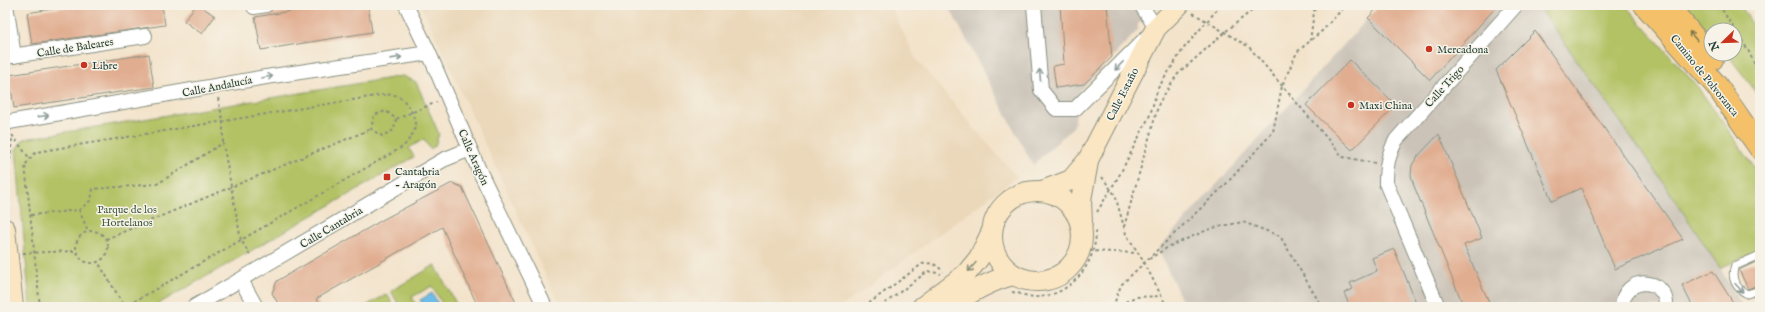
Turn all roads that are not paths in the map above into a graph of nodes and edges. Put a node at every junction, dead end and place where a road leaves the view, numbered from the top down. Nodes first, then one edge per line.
1 (6, 5) edge
2 (406, 5) edge
3 (1034, 5) edge
4 (1141, 5) edge
5 (1516, 5) edge
6 (1645, 5) edge
7 (1667, 5) edge
8 (1183, 7) edge
9 (1156, 28) junction
10 (145, 36) dead end
11 (430, 53) junction
12 (10, 57) edge
13 (1760, 122) edge
14 (7, 123) edge
15 (1760, 148) edge
16 (470, 149) junction
17 (1088, 160) junction
18 (1042, 191) junction
19 (5, 229) edge
20 (1089, 231) junction
21 (991, 233) junction
22 (1760, 255) edge
23 (241, 280) junction
24 (1011, 284) junction
25 (1760, 290) edge
26 (13, 307) edge
27 (194, 307) edge
28 (256, 307) edge
29 (546, 307) edge
30 (922, 307) edge
31 (950, 307) edge
32 (1438, 307) edge
33 (1622, 307) edge
34 (1666, 307) edge

1 - 12 street
2 - 11 street, Calle Aragón
9 -> 3 street, Calle Estaño
4 - 9 street
5 - 32 street, Calle Trigo
6 - 15 main road, Camino de Polvoranca
13 -> 7 main road, Camino de Polvoranca
8 - 9 main road, Calle Estaño
9 - 17 main road, Calle Estaño
10 - 12 street, Calle de Baleares
14 -> 11 street, Calle Andalucía
11 - 16 street, Calle Aragón
16 - 23 street, Calle Cantabria
16 - 29 street, Calle Aragón
17 - 18 main road, Calle Estaño
17 - 20 main road, Calle Estaño
18 - 20 main road
18 - 21 main road
19 - 26 main road
20 - 24 main road
21 - 24 main road
21 -> 30 main road
22 -> 25 lane
23 - 27 street, Calle Cantabria
23 - 28 street
24 - 31 main road
33 - 34 street

